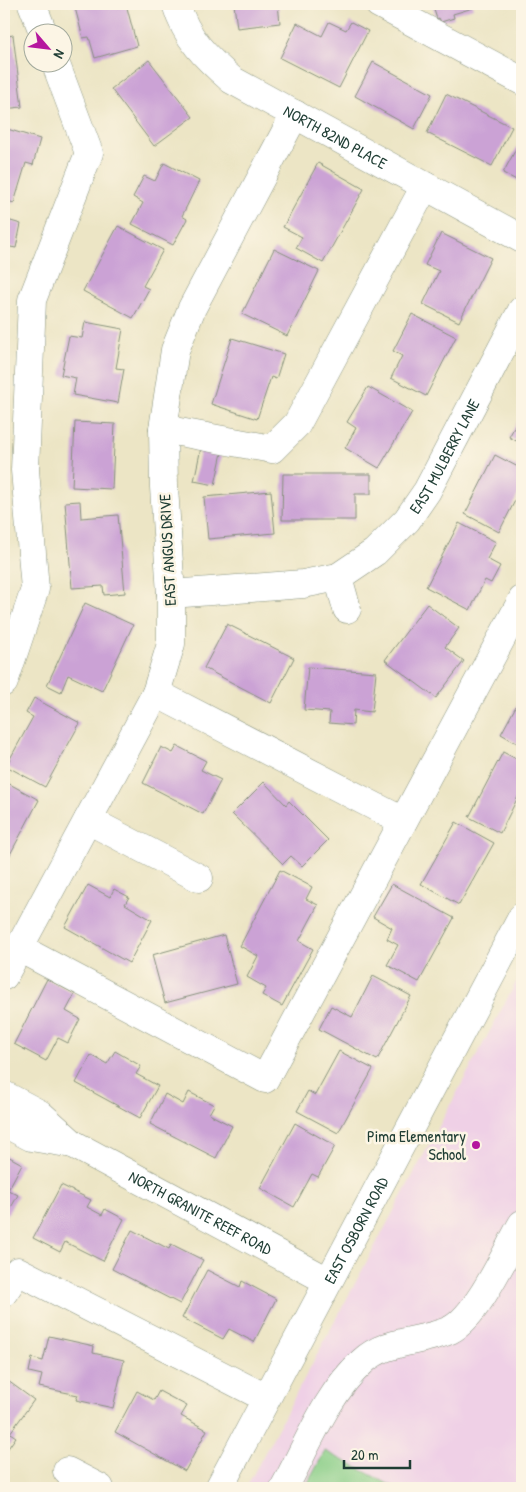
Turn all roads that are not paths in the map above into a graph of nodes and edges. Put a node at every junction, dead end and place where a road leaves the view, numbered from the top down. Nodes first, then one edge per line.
1 (32, 4) edge
2 (176, 4) edge
3 (378, 4) edge
4 (39, 22) edge
5 (58, 72) edge
6 (522, 81) edge
7 (295, 114) junction
8 (426, 186) junction
9 (522, 239) edge
10 (522, 310) edge
11 (163, 429) junction
12 (338, 577) junction
13 (171, 594) junction
14 (522, 600) edge
15 (347, 609) dead end
16 (4, 682) edge
17 (156, 693) junction
18 (88, 820) junction
19 (403, 821) junction
20 (199, 878) dead end
21 (522, 917) edge
22 (19, 948) junction
23 (4, 976) edge
24 (4, 1095) edge
25 (4, 1122) edge
26 (73, 1144) junction
27 (522, 1224) edge
28 (328, 1281) junction
29 (4, 1292) edge
30 (266, 1398) junction
31 (68, 1471) dead end
32 (100, 1488) edge
33 (219, 1488) edge
34 (284, 1488) edge

1 - 4 street
2 - 7 street, NORTH 82ND PLACE
3 - 6 street
5 - 16 street
7 - 8 street, NORTH 82ND PLACE
7 - 11 street, EAST ANGUS DRIVE
8 - 9 street, NORTH 82ND PLACE
8 - 11 street
10 - 12 street, EAST MULBERRY LANE
11 - 13 street, EAST ANGUS DRIVE
12 - 13 street, EAST MULBERRY LANE
12 - 15 street
13 - 17 street, EAST ANGUS DRIVE
14 - 19 street
17 - 18 street, EAST ANGUS DRIVE
17 - 19 street
18 - 20 street
18 - 22 street, EAST ANGUS DRIVE
19 - 22 street
21 - 28 street, EAST OSBORN ROAD
22 - 23 street, EAST ANGUS DRIVE
24 - 26 street, NORTH GRANITE REEF ROAD
25 - 26 street, NORTH GRANITE REEF ROAD
26 - 28 street, NORTH GRANITE REEF ROAD
27 - 34 street
28 - 30 street, EAST OSBORN ROAD
29 - 30 street
30 - 33 street, EAST OSBORN ROAD
31 - 32 street

